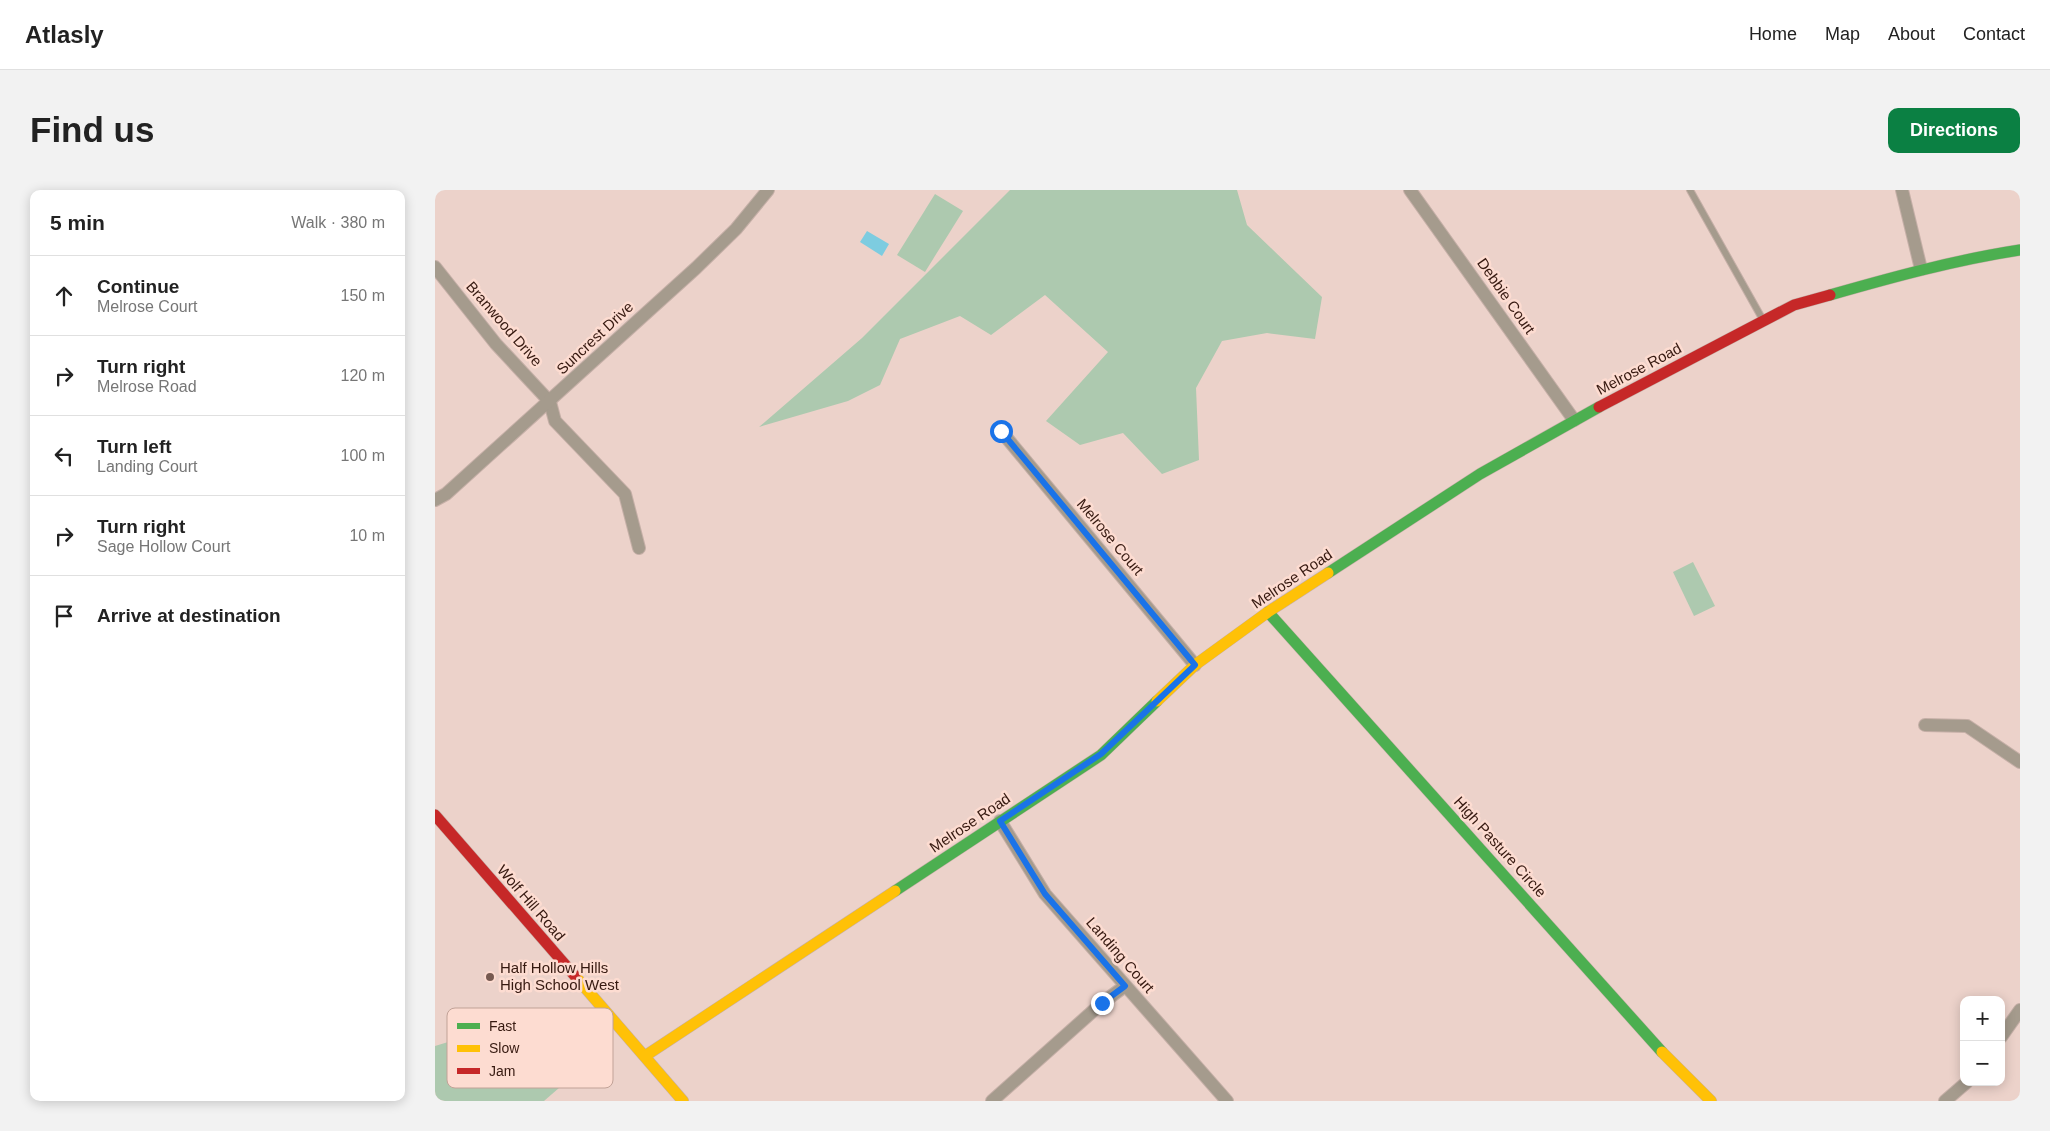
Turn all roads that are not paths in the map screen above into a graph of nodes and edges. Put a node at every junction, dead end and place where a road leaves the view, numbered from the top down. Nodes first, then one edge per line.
1 (768, 190) edge
2 (1410, 190) edge
3 (1690, 190) edge
4 (1901, 190) edge
5 (2020, 250) edge
6 (435, 267) edge
7 (1921, 269) junction
8 (1763, 321) junction
9 (550, 402) junction
10 (1574, 420) junction
11 (1001, 431) dead end
12 (435, 500) edge
13 (639, 548) dead end
14 (1268, 612) junction
15 (1195, 665) junction
16 (1925, 725) dead end
17 (2020, 762) edge
18 (435, 815) edge
19 (1000, 821) junction
20 (1125, 986) junction
21 (603, 1008) edge
22 (2020, 1010) edge
23 (613, 1019) edge
24 (2005, 1031) edge
25 (645, 1056) junction
26 (1962, 1086) edge
27 (683, 1101) edge
28 (992, 1101) edge
29 (1227, 1101) edge
30 (1711, 1101) edge
31 (1945, 1101) edge

1 - 9 street, Suncrest Drive
2 - 10 street, Debbie Court
3 - 8 lane
4 - 7 street
5 - 7 street, Melrose Road
6 - 9 street, Branwood Drive
7 - 8 street, Melrose Road
8 - 10 street, Melrose Road
9 - 12 street, Suncrest Drive
9 - 13 street
10 - 14 street, Melrose Road
11 - 15 street, Melrose Court
14 - 15 street, Melrose Road
14 - 30 street, High Pasture Circle
15 - 19 street, Melrose Road
16 - 17 street
18 - 21 street, Wolf Hill Road
19 - 20 street, Landing Court
19 - 25 street, Melrose Road
20 - 28 street
20 - 29 street, Landing Court
22 - 24 street
23 - 25 street, Wolf Hill Road
25 - 27 street, Wolf Hill Road
26 - 31 street

